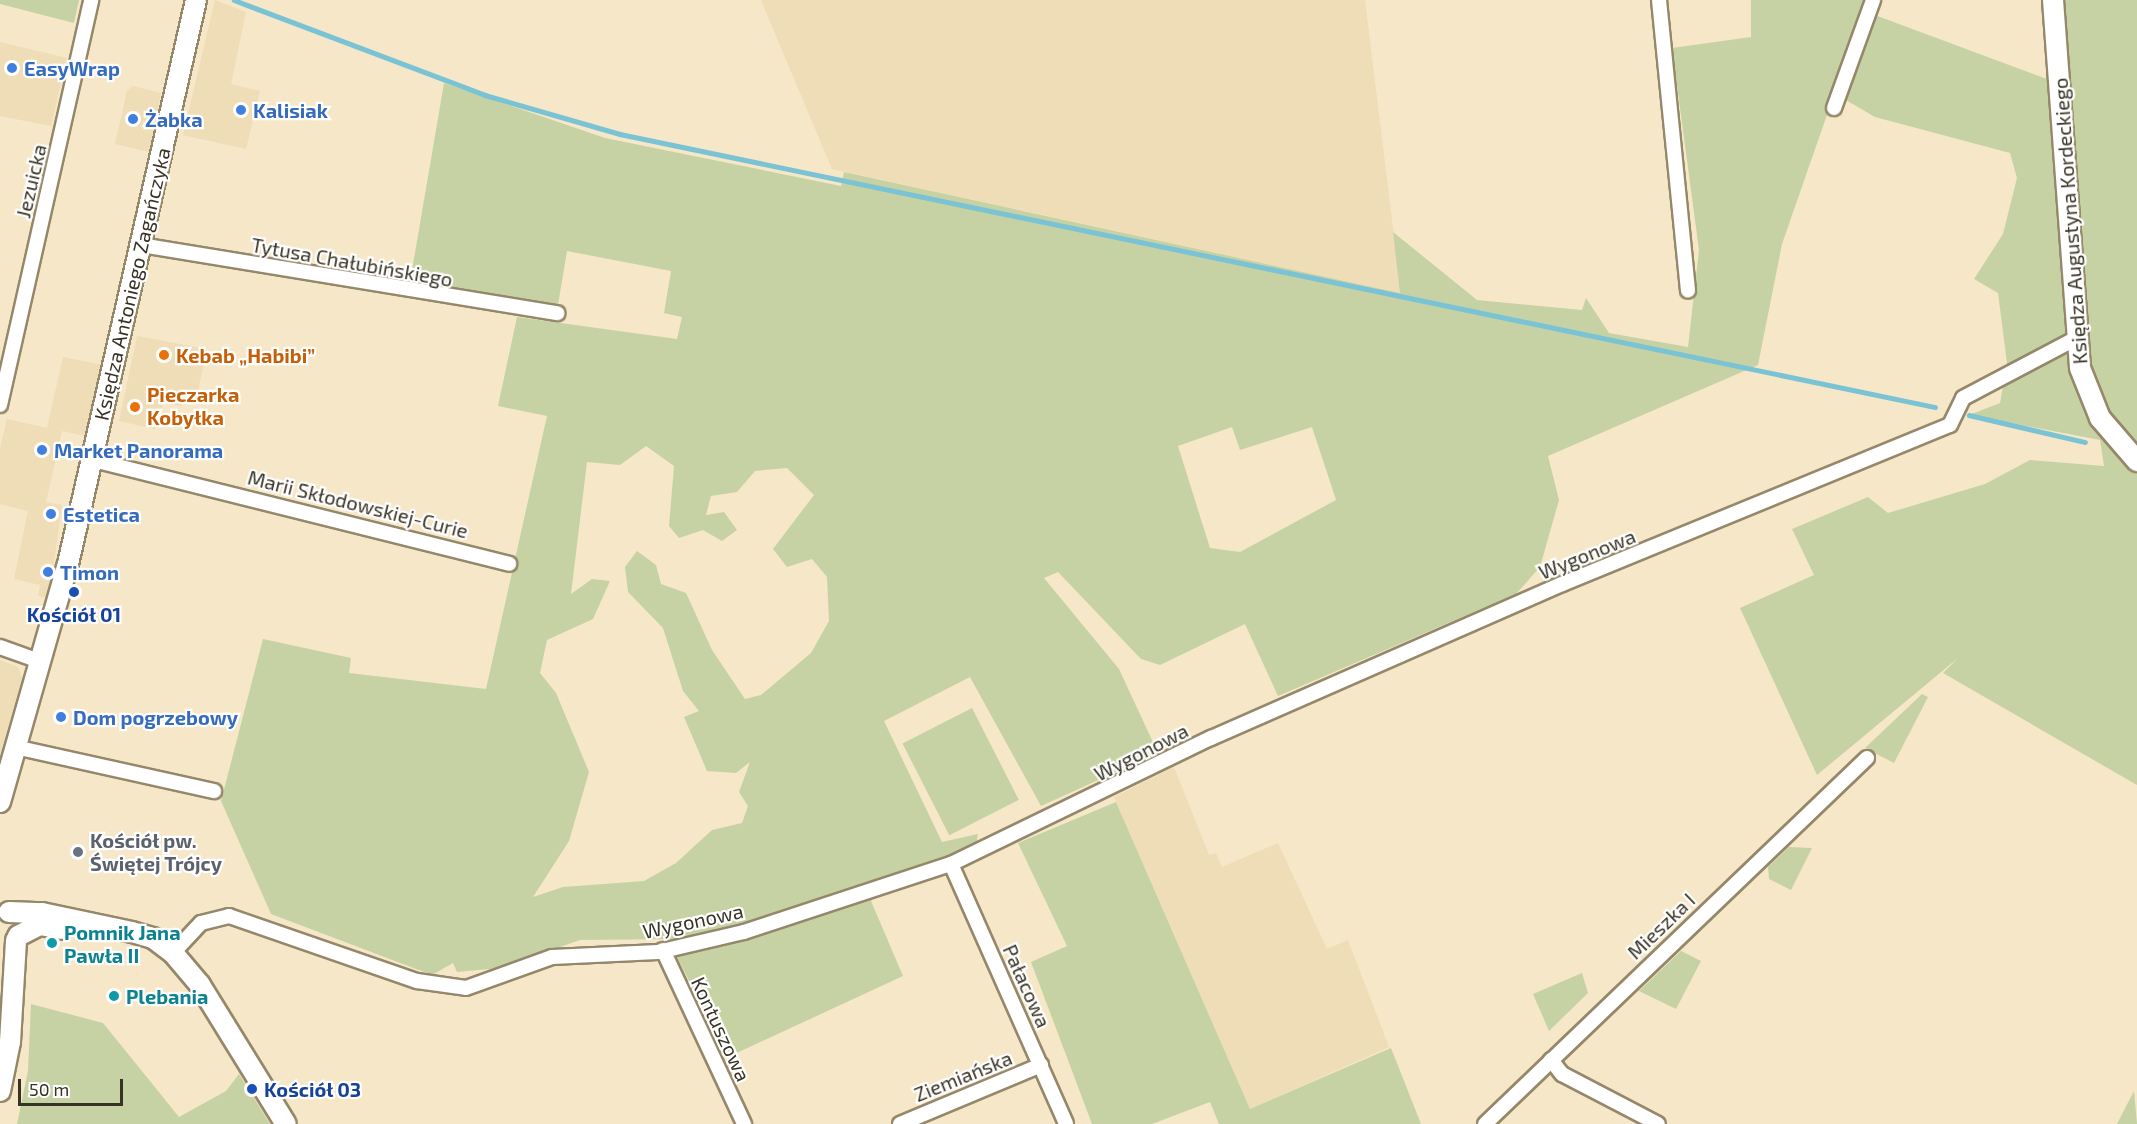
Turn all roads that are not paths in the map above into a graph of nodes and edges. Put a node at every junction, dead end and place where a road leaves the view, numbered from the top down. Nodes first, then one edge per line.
1 (91, 0) edge
2 (196, 0) edge
3 (1659, 0) edge
4 (1873, 0) edge
5 (2054, 0) edge
6 (1834, 108) dead end
7 (141, 245) junction
8 (1688, 291) dead end
9 (557, 313) dead end
10 (2075, 339) junction
11 (0, 405) edge
12 (93, 460) junction
13 (2137, 461) edge
14 (509, 564) dead end
15 (0, 647) edge
16 (42, 662) junction
17 (15, 747) junction
18 (1867, 758) dead end
19 (3, 782) edge
20 (214, 791) dead end
21 (0, 802) edge
22 (951, 864) junction
23 (3, 910) edge
24 (11, 941) edge
25 (178, 946) junction
26 (663, 950) junction
27 (0, 988) edge
28 (10, 1042) junction
29 (1551, 1060) junction
30 (1041, 1065) junction
31 (0, 1091) edge
32 (741, 1123) edge
33 (286, 1124) edge
34 (900, 1124) edge
35 (1066, 1124) edge
36 (1485, 1124) edge
37 (1658, 1124) edge

1 - 11 street, Jezuicka
2 - 7 street, Księdza Antoniego Zagańczyka
3 - 8 street
4 - 6 street
5 - 10 street, Księdza Augustyna Kordeckiego
7 - 9 street, Tytusa Chałubińskiego
7 - 12 street, Księdza Antoniego Zagańczyka
10 - 13 street, Księdza Augustyna Kordeckiego
10 - 22 street, Wygonowa
12 - 14 street, Marii Skłodowskiej-Curie
12 - 16 street, Księdza Antoniego Zagańczyka
15 - 16 street
16 - 17 street, Księdza Antoniego Zagańczyka
17 - 19 street, Księdza Antoniego Zagańczyka
17 - 20 street
18 - 29 street, Mieszka I
19 - 21 street, Księdza Antoniego Zagańczyka
22 - 26 street, Wygonowa
22 - 30 street, Pałacowa
23 - 24 street
23 - 25 street
24 - 25 street
24 - 28 street
25 - 26 street, Wygonowa
25 - 33 street
26 - 32 street, Kontuszowa
27 - 28 street
28 - 31 street
29 - 36 street, Mieszka I
29 - 37 street
30 - 34 street, Ziemiańska
30 - 35 street, Pałacowa

